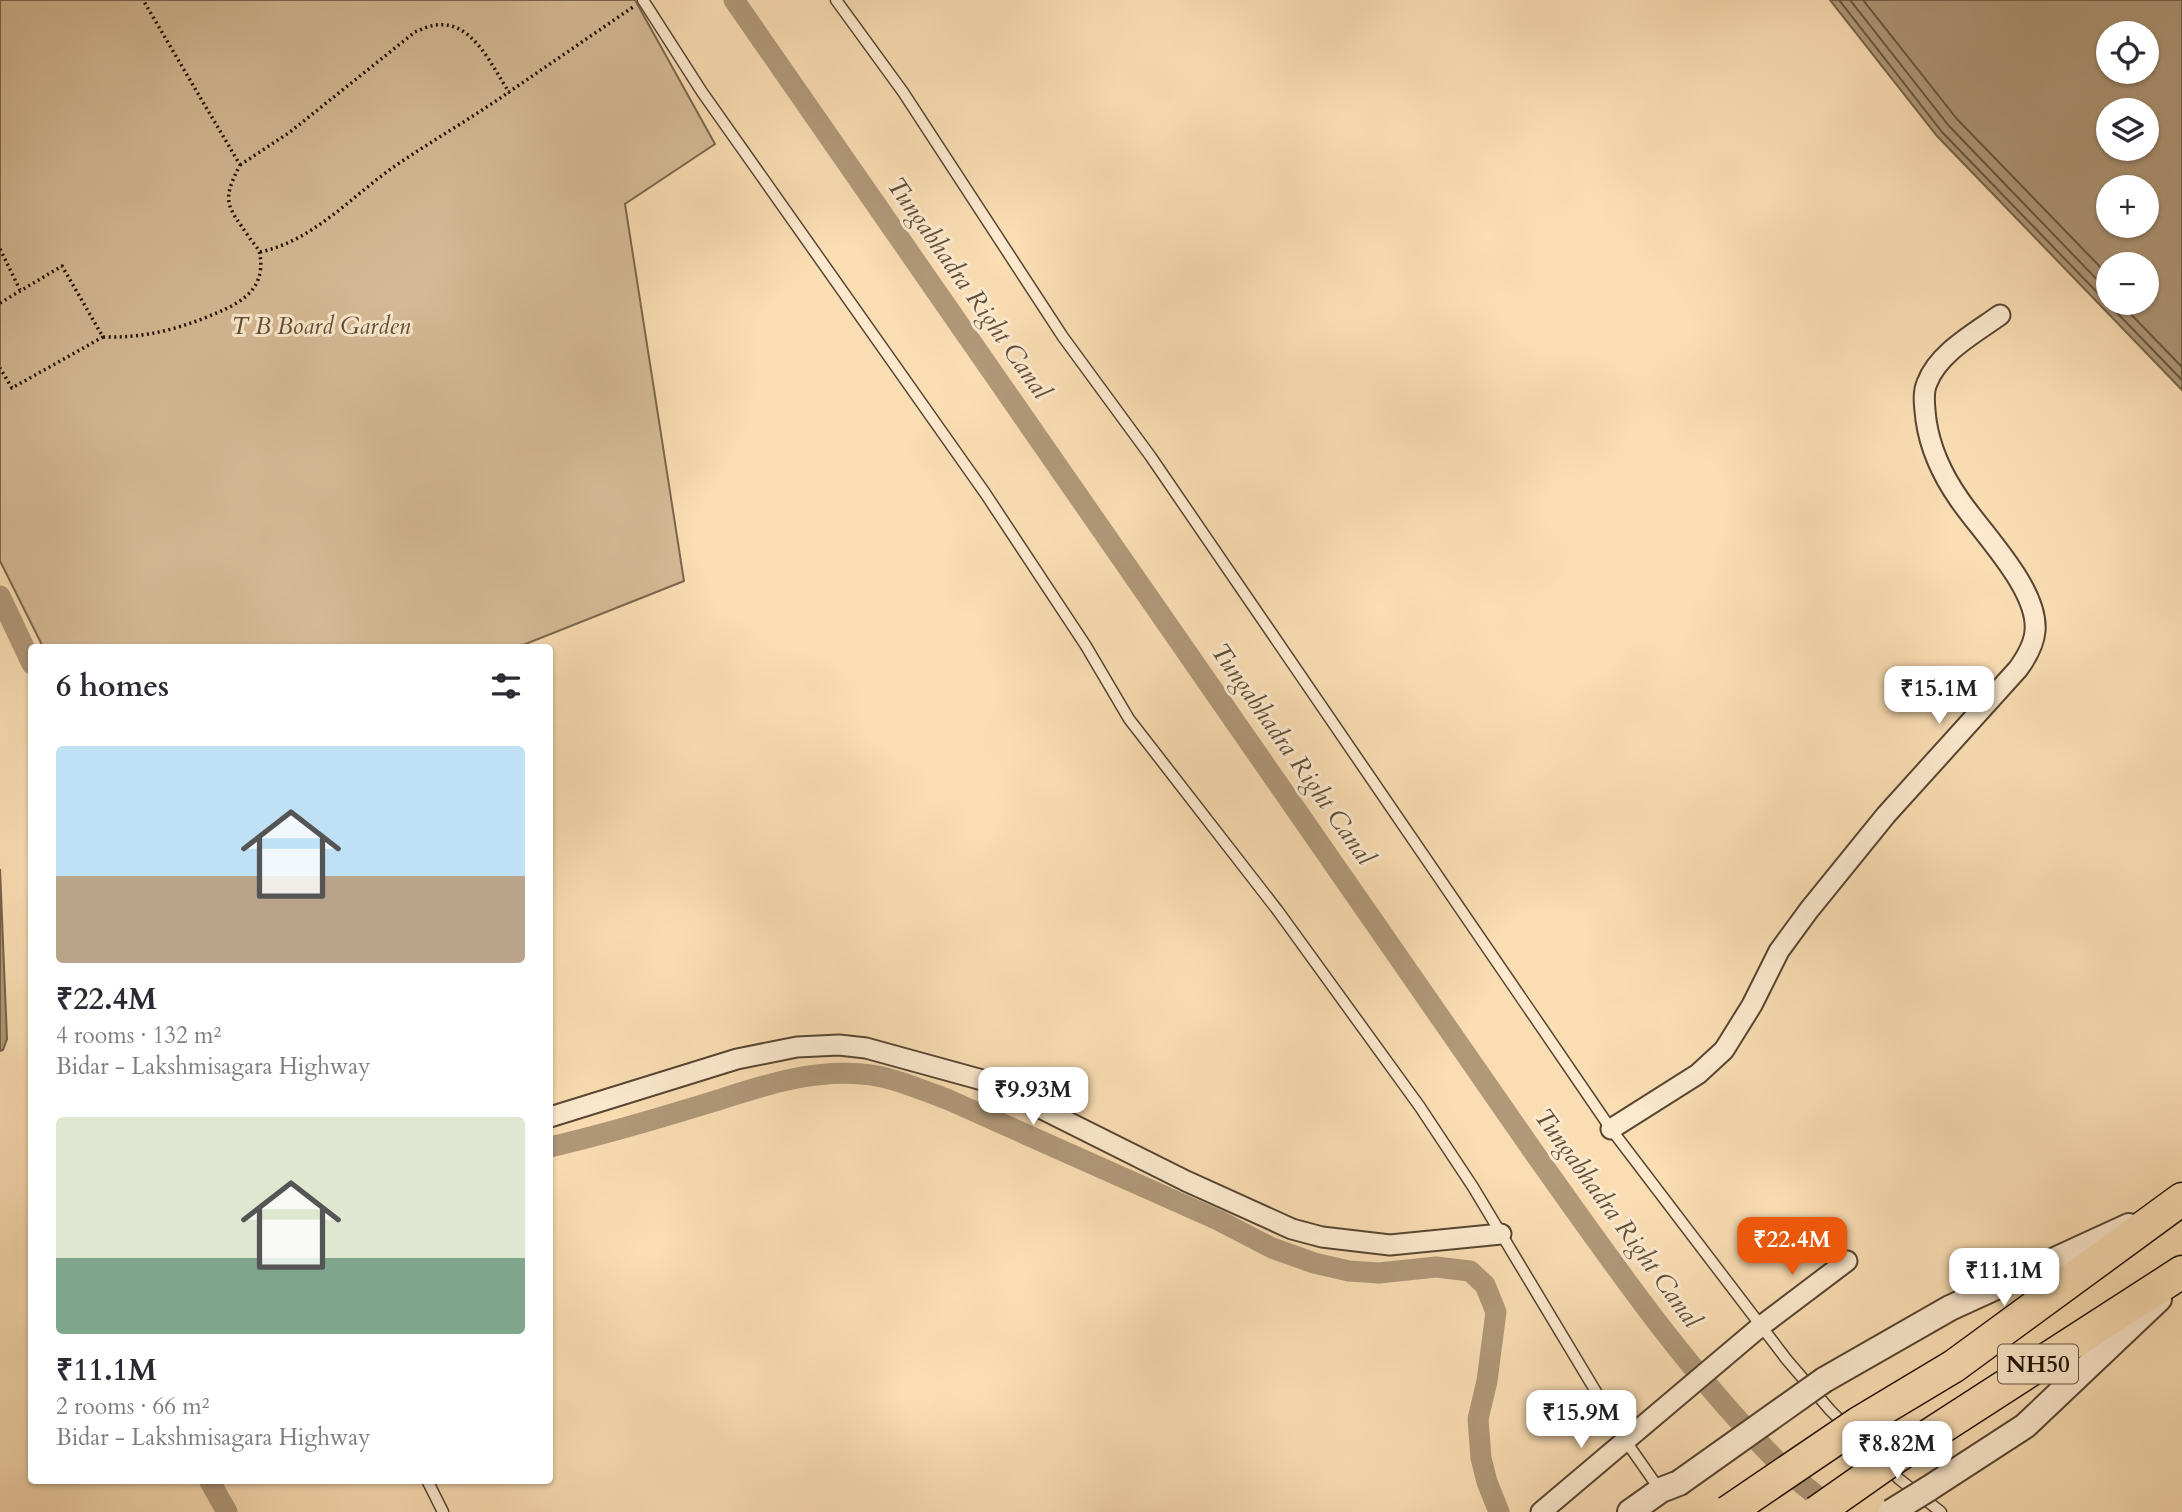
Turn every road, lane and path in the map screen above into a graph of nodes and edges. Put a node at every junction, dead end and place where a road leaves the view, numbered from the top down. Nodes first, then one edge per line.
1 (144, 0) edge
2 (836, 0) edge
3 (639, 3) edge
4 (509, 92) junction
5 (240, 165) junction
6 (0, 250) edge
7 (260, 253) junction
8 (20, 290) junction
9 (0, 303) edge
10 (2000, 315) dead end
11 (103, 337) junction
12 (0, 368) edge
13 (553, 1116) edge
14 (1611, 1129) junction
15 (2176, 1203) edge
16 (1501, 1234) junction
17 (1847, 1261) dead end
18 (2182, 1274) edge
19 (1761, 1326) junction
20 (1625, 1440) junction
21 (429, 1484) edge
22 (1670, 1486) junction
23 (443, 1512) edge
24 (1541, 1512) edge
25 (1630, 1512) edge
26 (1728, 1512) edge
27 (1817, 1512) edge
28 (1891, 1512) edge
29 (1941, 1512) edge

1 - 5 path
2 - 14 lane
3 - 4 path
3 - 16 lane
4 - 5 path
4 - 7 path
5 - 7 path
6 - 8 path
7 - 11 path
8 - 9 path
8 - 11 path
10 - 14 street
11 - 12 path
13 - 16 street
14 - 19 lane
15 - 22 street, bridge
15 - 26 highway, NH50, bridge
16 - 20 lane
17 - 19 street
18 - 27 highway, NH50, bridge
18 - 28 street, bridge
19 - 20 street
19 - 29 lane
20 - 22 lane
20 - 24 street
21 - 23 lane
22 - 25 street

